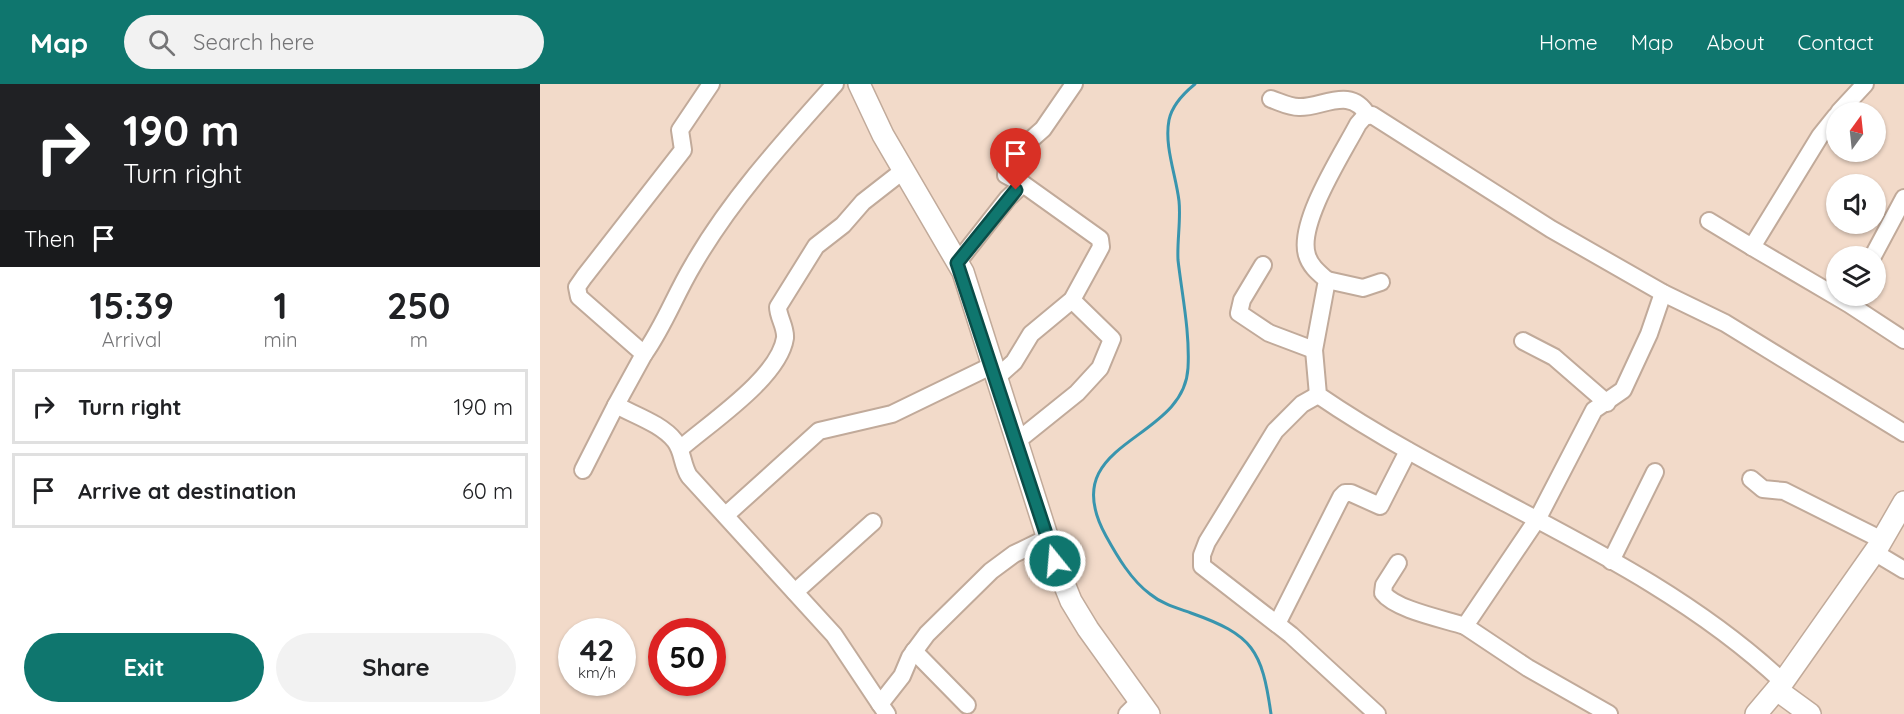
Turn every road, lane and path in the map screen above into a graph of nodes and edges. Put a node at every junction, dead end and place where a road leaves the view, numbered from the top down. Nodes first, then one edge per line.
1 (711, 84) edge
2 (835, 84) edge
3 (860, 84) edge
4 (1074, 84) edge
5 (1865, 84) edge
6 (1271, 99) dead end
7 (1848, 102) edge
8 (1368, 116) junction
9 (1826, 128) edge
10 (894, 177) junction
11 (1023, 184) junction
12 (1904, 198) edge
13 (1709, 220) dead end
14 (1878, 246) edge
15 (1752, 247) junction
16 (957, 263) junction
17 (1263, 265) dead end
18 (1327, 280) junction
19 (1381, 282) dead end
20 (1826, 287) edge
21 (1663, 293) junction
22 (1072, 300) junction
23 (1859, 306) edge
24 (1904, 339) edge
25 (1523, 341) dead end
26 (1314, 350) junction
27 (644, 354) junction
28 (993, 372) junction
29 (1318, 395) junction
30 (1606, 403) junction
31 (616, 405) junction
32 (1904, 433) edge
33 (1016, 442) junction
34 (680, 449) junction
35 (1408, 451) junction
36 (583, 470) dead end
37 (1655, 472) dead end
38 (1750, 479) dead end
39 (1904, 502) edge
40 (726, 515) junction
41 (1538, 518) junction
42 (873, 522) dead end
43 (1037, 543) junction
44 (1878, 546) junction
45 (1611, 561) junction
46 (1398, 563) dead end
47 (1904, 570) edge
48 (795, 592) junction
49 (1277, 624) junction
50 (1465, 626) junction
51 (914, 651) junction
52 (1780, 686) junction
53 (967, 705) dead end
54 (883, 709) edge
55 (1137, 710) edge
56 (1377, 714) edge
57 (1609, 714) edge
58 (1756, 714) edge
59 (1810, 714) edge

1 - 27 street
2 - 27 street
3 - 10 main road
4 - 11 street
5 - 7 street
6 - 8 street
8 - 18 street
8 - 21 street
9 - 15 street
10 - 16 main road
10 - 34 street
11 - 16 street
11 - 22 street
12 - 14 street
13 - 15 street
15 - 20 street
16 - 28 main road
17 - 26 street
18 - 19 street
18 - 26 street
21 - 30 street
21 - 32 street
22 - 28 street
22 - 33 street
23 - 24 street
25 - 30 street
26 - 29 street
27 - 31 street
28 - 33 main road
28 - 40 street
29 - 35 street
29 - 49 street
30 - 41 street
31 - 34 street
31 - 36 street
33 - 43 main road
34 - 40 street
35 - 41 street
35 - 49 street
37 - 45 street
38 - 44 street
39 - 44 main road
40 - 48 street
41 - 45 street
41 - 50 street
42 - 48 street
43 - 51 street
43 - 55 main road
44 - 47 street
44 - 52 main road
45 - 52 street
46 - 50 street
48 - 54 street
49 - 56 street
50 - 57 street
51 - 53 street
51 - 54 street
52 - 58 main road
52 - 59 main road

